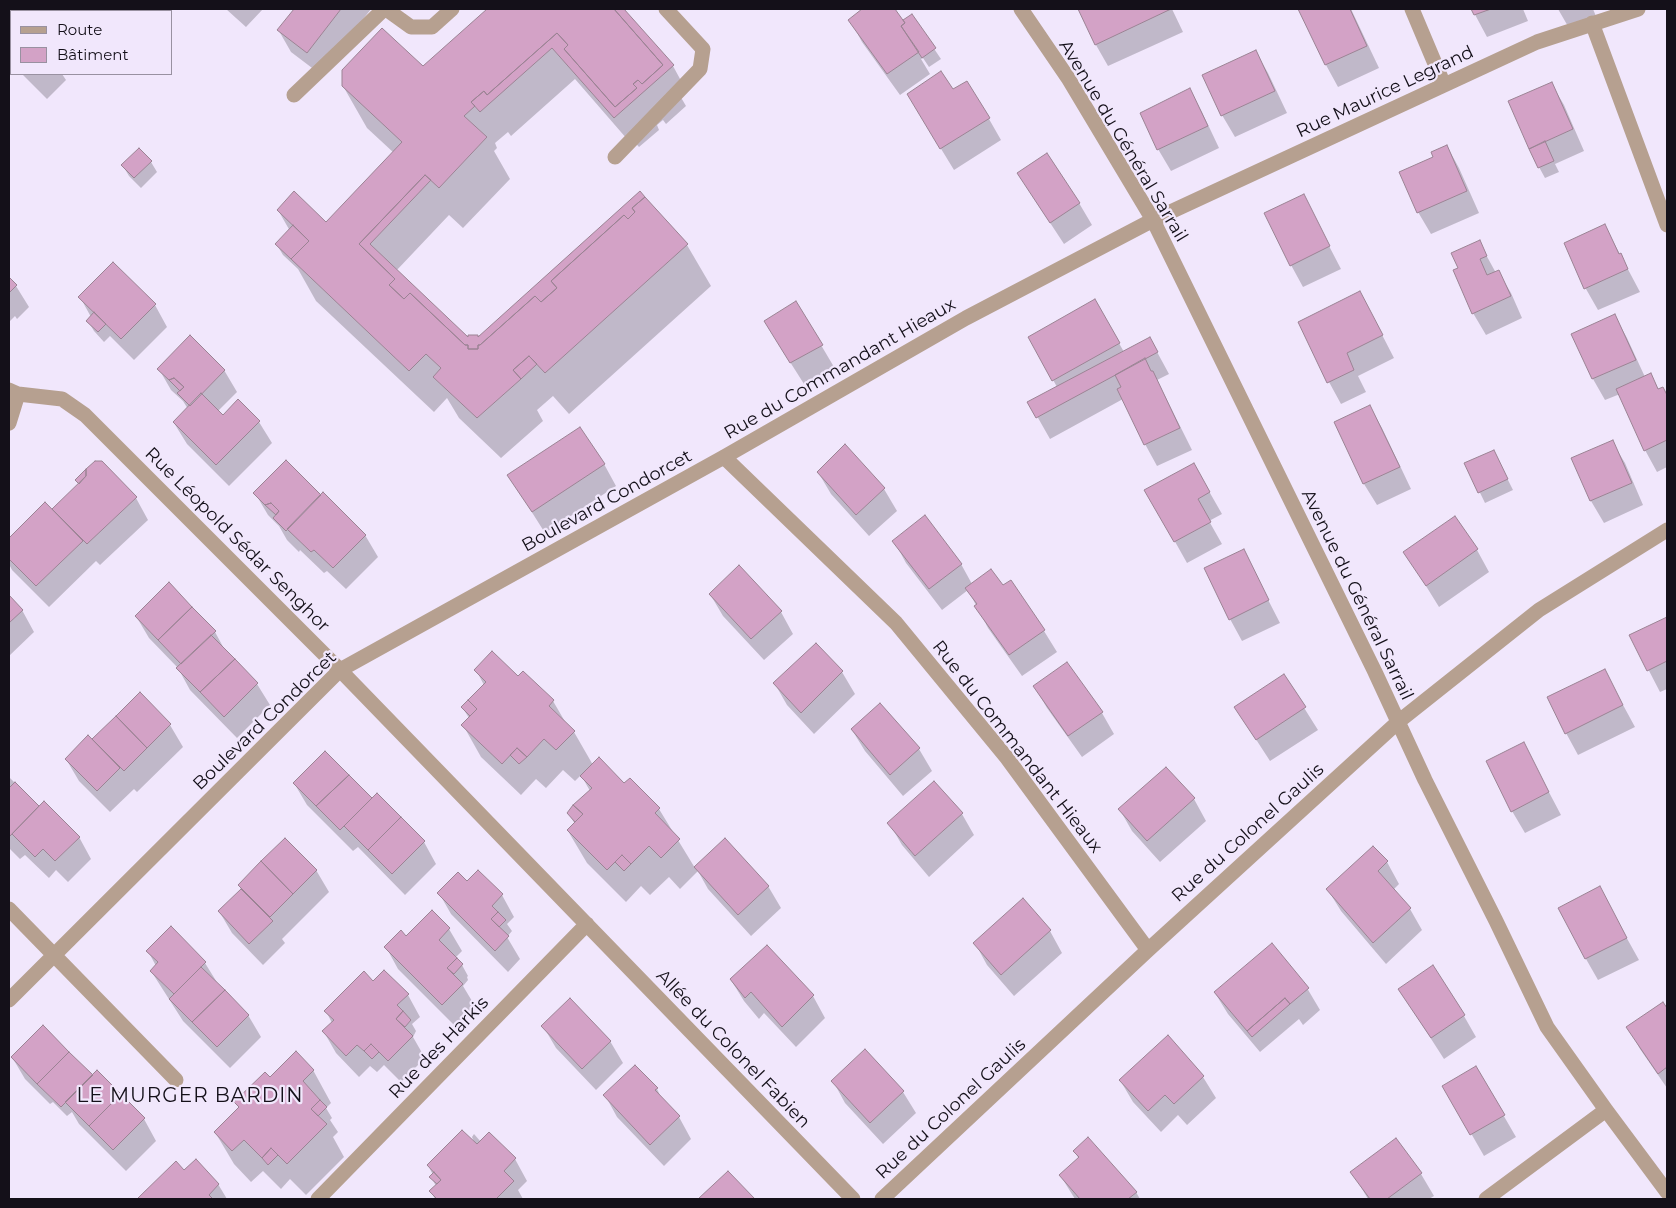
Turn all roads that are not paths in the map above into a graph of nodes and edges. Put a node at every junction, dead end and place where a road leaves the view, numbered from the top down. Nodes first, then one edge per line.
1 (385, 9) edge
2 (452, 9) edge
3 (666, 9) edge
4 (1021, 9) edge
5 (1412, 9) edge
6 (1638, 9) edge
7 (1592, 23) junction
8 (1444, 85) junction
9 (294, 94) dead end
10 (615, 157) dead end
11 (1153, 220) junction
12 (1667, 225) edge
13 (13, 392) edge
14 (9, 423) edge
15 (724, 457) junction
16 (1667, 530) edge
17 (340, 670) junction
18 (1398, 722) junction
19 (9, 909) edge
20 (587, 924) junction
21 (1148, 950) junction
22 (54, 955) junction
23 (9, 1000) edge
24 (176, 1080) dead end
25 (1606, 1110) junction
26 (1667, 1192) edge
27 (318, 1199) edge
28 (853, 1199) edge
29 (882, 1199) edge
30 (1486, 1199) edge

1 - 2 street
1 - 9 street
3 - 10 street
4 - 11 street, Avenue du Général Sarrail
5 - 8 street
6 - 7 street, Rue Maurice Legrand
7 - 8 street, Rue Maurice Legrand
7 - 12 street
8 - 11 street, Rue Maurice Legrand
11 - 15 street, Rue du Commandant Hieaux
11 - 18 street, Avenue du Général Sarrail
13 - 14 street
13 - 17 street, Rue Léopold Sédar Senghor
15 - 17 street, Boulevard Condorcet
15 - 21 street, Rue du Commandant Hieaux
16 - 18 street, Rue du Colonel Gaulis
17 - 20 street, Rue Léopold Sédar Senghor
17 - 22 street, Boulevard Condorcet
18 - 21 street, Rue du Colonel Gaulis
18 - 25 street, Avenue du Général Sarrail
19 - 22 street
20 - 27 street, Rue des Harkis
20 - 28 street, Allée du Colonel Fabien
21 - 29 street, Rue du Colonel Gaulis
22 - 23 street, Boulevard Condorcet
22 - 24 street
25 - 26 street, Avenue du Général Sarrail
25 - 30 street

